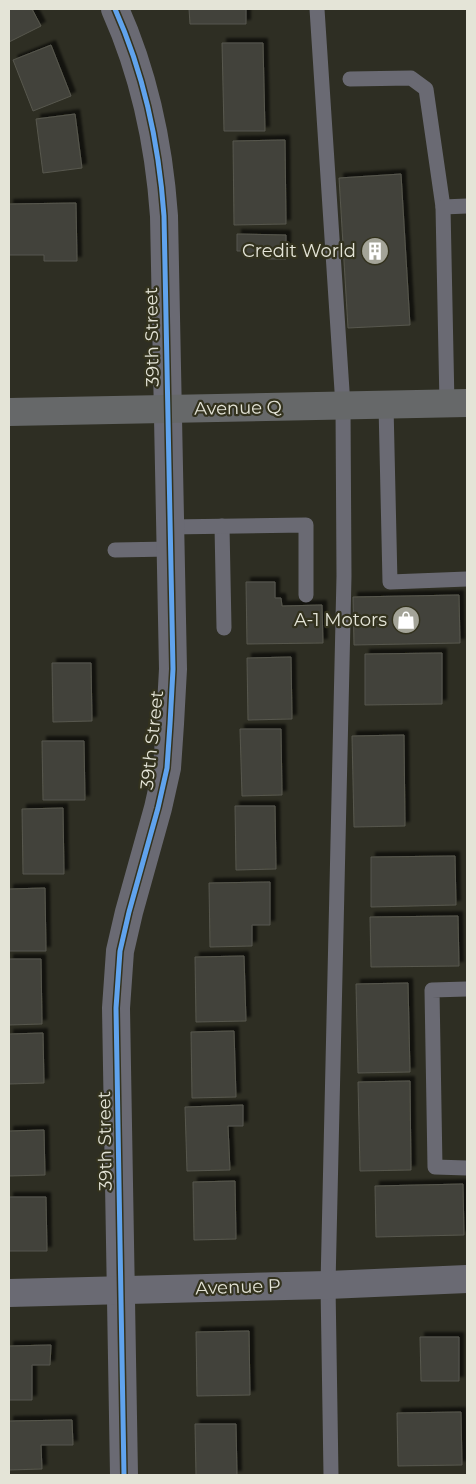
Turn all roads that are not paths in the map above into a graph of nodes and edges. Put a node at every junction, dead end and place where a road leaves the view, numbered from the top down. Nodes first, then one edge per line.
1 (115, 9) edge
2 (317, 9) edge
3 (350, 79) dead end
4 (467, 206) edge
5 (443, 208) junction
6 (457, 403) edge
7 (386, 405) junction
8 (343, 406) junction
9 (167, 409) junction
10 (9, 412) edge
11 (222, 526) junction
12 (170, 538) junction
13 (115, 550) dead end
14 (467, 579) edge
15 (306, 594) dead end
16 (224, 628) dead end
17 (467, 989) edge
18 (467, 1168) edge
19 (467, 1279) edge
20 (328, 1285) junction
21 (122, 1290) junction
22 (9, 1293) edge
23 (124, 1475) edge
24 (331, 1475) edge

1 - 9 street, 39th Street
2 - 8 lane
3 - 5 lane
4 - 5 lane
5 - 6 lane
6 - 7 highway, Avenue Q
7 - 8 highway, Avenue Q
7 - 14 lane
8 - 9 highway, Avenue Q
8 - 20 lane
9 - 10 highway, Avenue Q
9 - 12 street, 39th Street
11 - 12 lane
11 - 15 lane
11 - 16 lane
12 - 13 lane
12 - 21 street, 39th Street
17 - 18 lane
19 - 20 street, Avenue P
20 - 21 street, Avenue P
20 - 24 lane
21 - 22 street, Avenue P
21 - 23 street, 39th Street

